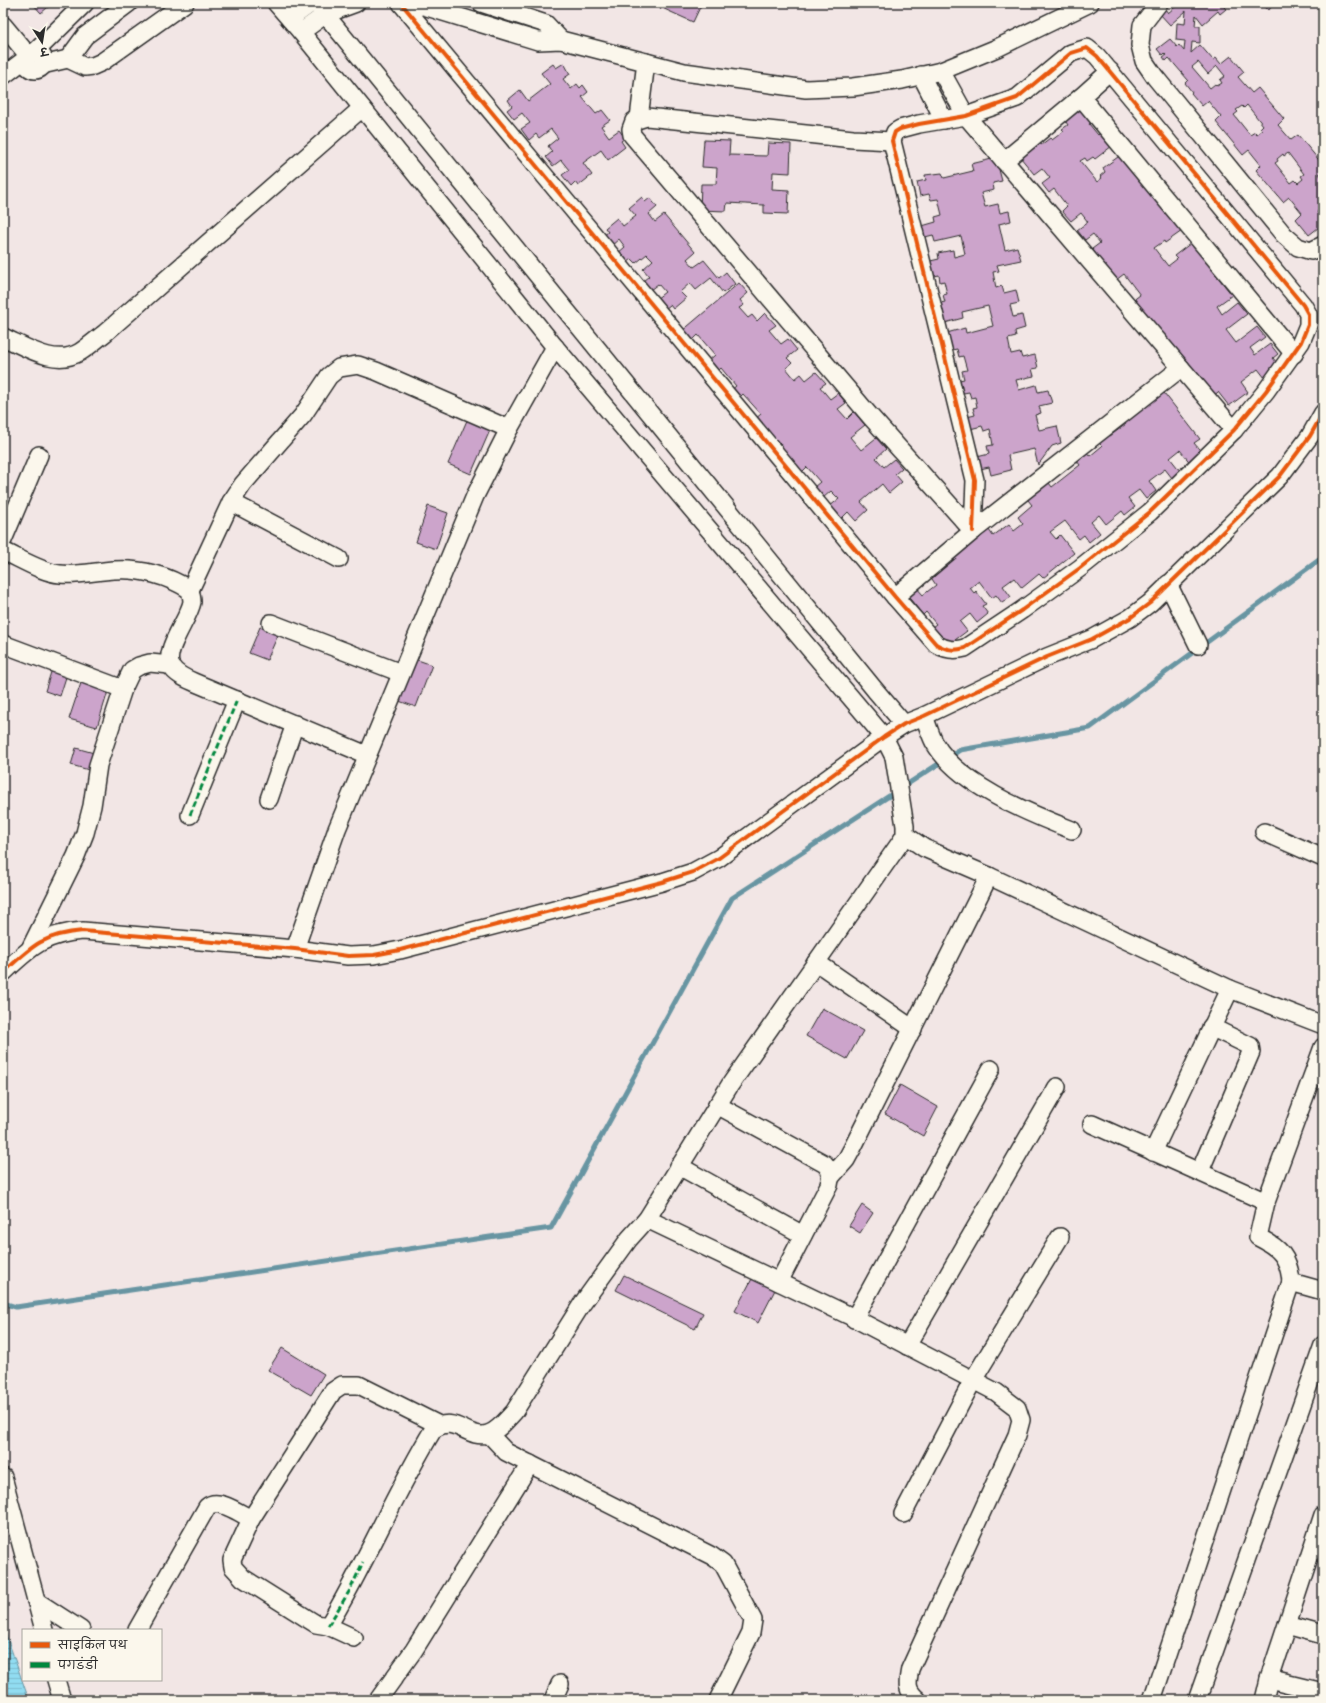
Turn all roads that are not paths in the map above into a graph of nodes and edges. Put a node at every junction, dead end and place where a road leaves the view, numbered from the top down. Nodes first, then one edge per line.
1 (85, 3) edge
2 (129, 3) edge
3 (185, 3) edge
4 (276, 3) edge
5 (312, 3) edge
6 (356, 3) edge
7 (401, 3) edge
8 (414, 3) edge
9 (481, 3) edge
10 (1090, 3) edge
11 (1159, 3) edge
12 (321, 9) edge
13 (290, 19) junction
14 (3, 24) edge
15 (301, 32) junction
16 (561, 40) junction
17 (33, 58) junction
18 (68, 59) junction
19 (646, 62) junction
20 (941, 71) junction
21 (1110, 71) junction
22 (921, 75) junction
23 (3, 76) edge
24 (1081, 97) junction
25 (362, 108) junction
26 (966, 116) junction
27 (639, 118) junction
28 (944, 120) junction
29 (892, 141) junction
30 (1004, 161) junction
31 (1323, 245) edge
32 (3, 337) edge
33 (555, 346) junction
34 (1294, 354) junction
35 (1181, 368) junction
36 (1323, 413) edge
37 (509, 429) junction
38 (1234, 430) junction
39 (39, 455) dead end
40 (231, 502) junction
41 (973, 531) junction
42 (3, 549) edge
43 (339, 559) dead end
44 (1168, 584) junction
45 (190, 590) junction
46 (895, 597) junction
47 (271, 623) dead end
48 (3, 644) edge
49 (1198, 644) dead end
50 (170, 665) junction
51 (401, 673) junction
52 (123, 688) junction
53 (237, 700) junction
54 (924, 716) junction
55 (295, 724) junction
56 (904, 724) junction
57 (884, 737) junction
58 (368, 755) junction
59 (269, 799) dead end
60 (190, 815) dead end
61 (1072, 830) dead end
62 (1264, 832) dead end
63 (905, 835) junction
64 (1323, 858) edge
65 (989, 876) junction
66 (31, 947) junction
67 (295, 949) junction
68 (816, 962) junction
69 (3, 973) edge
70 (1230, 989) junction
71 (1323, 1025) edge
72 (1211, 1027) junction
73 (913, 1029) junction
74 (1323, 1047) edge
75 (991, 1069) dead end
76 (1057, 1087) dead end
77 (717, 1105) junction
78 (1092, 1124) dead end
79 (1152, 1152) junction
80 (679, 1166) junction
81 (1200, 1171) junction
82 (831, 1176) junction
83 (1266, 1202) junction
84 (647, 1219) junction
85 (803, 1235) junction
86 (1060, 1237) dead end
87 (779, 1282) junction
88 (1291, 1282) junction
89 (1323, 1291) edge
90 (854, 1319) junction
91 (1323, 1345) edge
92 (908, 1346) junction
93 (973, 1380) junction
94 (439, 1425) junction
95 (489, 1434) junction
96 (530, 1464) junction
97 (3, 1477) edge
98 (903, 1514) dead end
99 (251, 1519) junction
100 (1322, 1519) edge
101 (36, 1601) junction
102 (1286, 1625) junction
103 (328, 1626) junction
104 (44, 1629) edge
105 (79, 1629) edge
106 (138, 1629) edge
107 (1323, 1635) edge
108 (354, 1638) dead end
109 (1269, 1679) junction
110 (56, 1681) edge
111 (560, 1684) dead end
112 (1323, 1692) edge
113 (62, 1700) edge
114 (378, 1700) edge
115 (552, 1700) edge
116 (718, 1700) edge
117 (918, 1700) edge
118 (1152, 1700) edge
119 (1197, 1700) edge
120 (1264, 1700) edge

1 - 17 street
2 - 18 street
3 - 18 street
4 - 13 street
5 - 13 street
6 - 12 street
7 - 46 street
8 - 16 street
9 - 16 street
10 - 20 street
11 - 31 street
12 - 15 street
12 - 56 street
13 - 15 street
14 - 17 street
15 - 25 street
16 - 19 street
17 - 18 street
17 - 23 street
19 - 22 street
19 - 27 street
20 - 22 street
20 - 26 street
21 - 24 street
21 - 26 street
21 - 34 street
22 - 28 street
24 - 30 street
24 - 34 street
25 - 32 street
25 - 33 street
26 - 28 street
26 - 30 street
27 - 29 street
27 - 41 street
28 - 29 street
29 - 41 street
30 - 35 street
33 - 37 street
33 - 57 street
34 - 38 street
35 - 38 street
35 - 41 street
36 - 44 street
37 - 40 street
37 - 51 street
38 - 46 street
39 - 42 street
40 - 43 street
40 - 45 street
41 - 46 street
42 - 45 street
44 - 49 street
44 - 54 street
45 - 50 street
47 - 51 street
48 - 52 street
50 - 52 street
50 - 53 street
51 - 58 street
52 - 66 street
53 - 55 street
53 - 60 street
54 - 56 street
54 - 61 street
55 - 58 street
55 - 59 street
56 - 57 street
57 - 63 street
57 - 67 street
58 - 67 street
62 - 64 street
63 - 65 street
63 - 68 street
65 - 70 street
65 - 73 street
66 - 67 street
66 - 69 street
68 - 73 street
68 - 77 street
70 - 71 street
70 - 72 street
72 - 79 street
72 - 81 street
73 - 82 street
74 - 83 street
75 - 90 street
76 - 92 street
77 - 80 street
77 - 82 street
78 - 79 street
79 - 81 street
80 - 84 street
80 - 85 street
81 - 83 street
82 - 85 street
83 - 88 street
84 - 87 street
84 - 95 street
85 - 87 street
86 - 93 street
87 - 90 street
88 - 89 street
88 - 118 street
90 - 92 street
91 - 119 street
92 - 93 street
93 - 98 street
93 - 117 street
94 - 95 street
94 - 99 street
94 - 103 street
95 - 96 street
96 - 114 street
96 - 116 street
97 - 101 street
99 - 103 street
99 - 106 street
100 - 102 street
101 - 104 street
101 - 105 street
102 - 107 street
102 - 109 street
103 - 108 street
109 - 112 street
109 - 120 street
110 - 113 street
111 - 115 street

